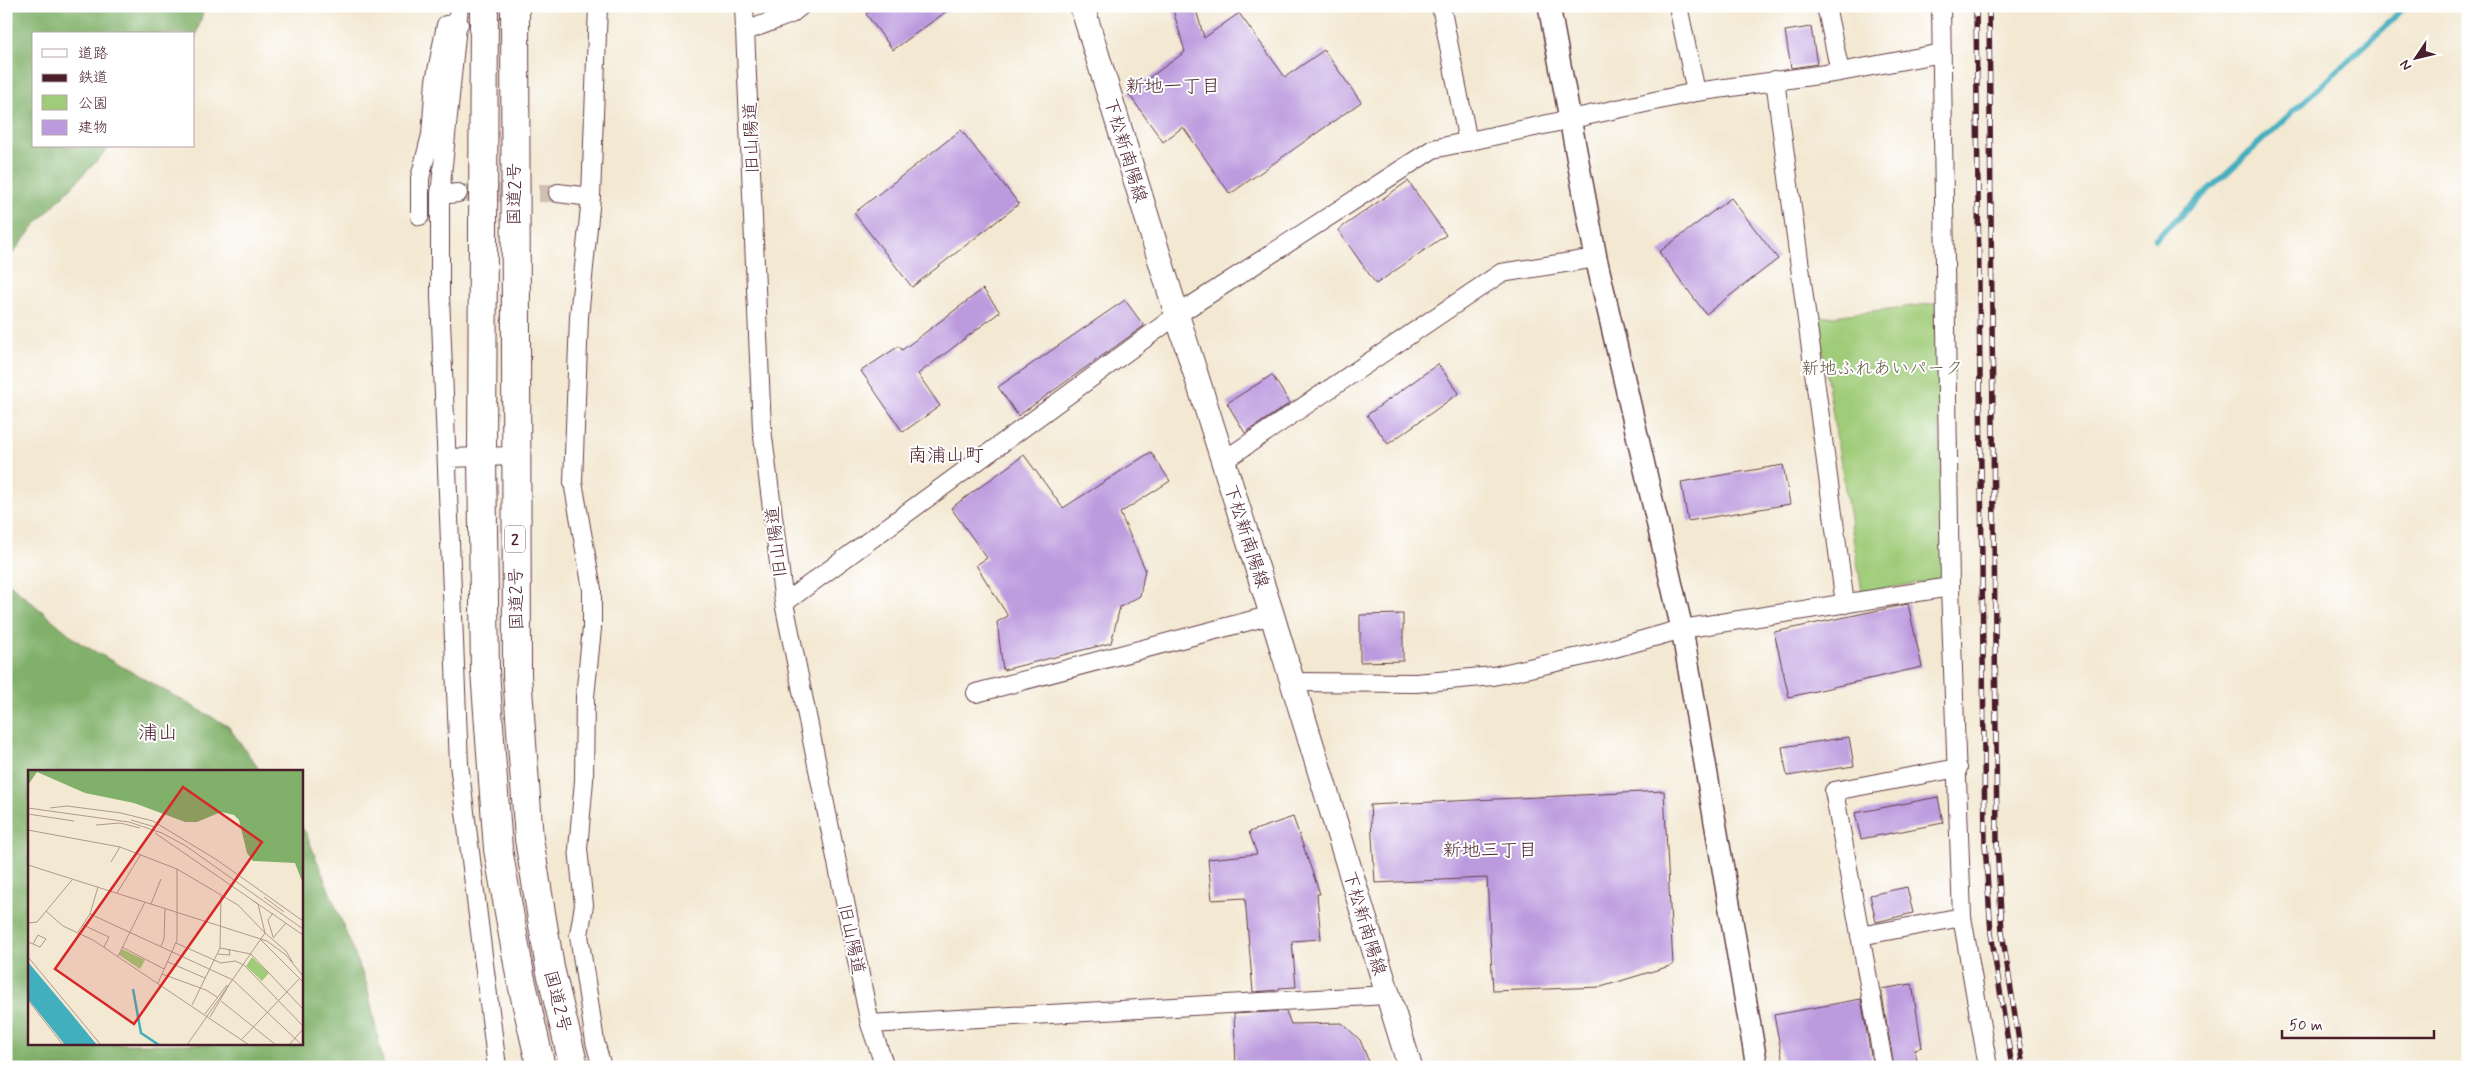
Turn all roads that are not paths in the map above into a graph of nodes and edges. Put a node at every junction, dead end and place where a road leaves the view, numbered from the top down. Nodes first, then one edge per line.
1 (459, 6) edge
2 (484, 6) edge
3 (515, 6) edge
4 (598, 6) edge
5 (744, 6) edge
6 (801, 6) edge
7 (1082, 6) edge
8 (1441, 6) edge
9 (1549, 6) edge
10 (1678, 6) edge
11 (1826, 6) edge
12 (1941, 6) edge
13 (459, 24) junction
14 (746, 31) junction
15 (1942, 53) junction
16 (1840, 72) junction
17 (1775, 80) junction
18 (1696, 92) junction
19 (1570, 119) junction
20 (1468, 142) junction
21 (558, 192) tunnel mouth
22 (458, 193) tunnel mouth
23 (440, 195) junction
24 (591, 196) junction
25 (420, 216) dead end
26 (1596, 258) junction
27 (1176, 315) junction
28 (514, 456) junction
29 (448, 458) junction
30 (482, 458) junction
31 (1223, 460) junction
32 (1950, 587) junction
33 (784, 603) junction
34 (1845, 604) junction
35 (1272, 615) junction
36 (1682, 629) junction
37 (1292, 682) junction
38 (976, 692) dead end
39 (1958, 768) junction
40 (1962, 917) junction
41 (1860, 936) junction
42 (1387, 995) junction
43 (870, 1024) junction
44 (496, 1067) edge
45 (541, 1067) edge
46 (574, 1067) edge
47 (602, 1067) edge
48 (885, 1067) edge
49 (1410, 1067) edge
50 (1757, 1067) edge
51 (1884, 1067) edge
52 (1988, 1067) edge

1 - 13 street
2 - 30 highway, 国道2号 / 2
3 - 28 highway, 国道2号 / 2
4 - 24 street
5 - 14 street, 旧山陽道
6 - 14 street
7 - 27 main road, 下松新南陽線
8 - 20 street
9 - 19 street
10 - 18 street
11 - 16 street
12 - 15 street
13 - 23 street
13 - 25 street
14 - 33 street, 旧山陽道
15 - 16 street
15 - 32 street
16 - 17 street
17 - 18 street
17 - 34 street
18 - 19 street
19 - 20 street
19 - 26 street
20 - 27 street
21 - 24 street
22 - 23 street
23 - 29 street
24 - 47 street
26 - 31 street
26 - 36 street
27 - 31 main road, 下松新南陽線
27 - 33 street
28 - 30 street
28 - 46 highway, 国道2号 / 2
29 - 30 street
29 - 44 street
30 - 45 highway, 国道2号 / 2
31 - 35 main road, 下松新南陽線
32 - 34 street
32 - 39 street
33 - 43 street, 旧山陽道
34 - 36 street
35 - 37 main road, 下松新南陽線
35 - 38 street
36 - 37 street
36 - 50 street
37 - 42 main road, 下松新南陽線
39 - 40 street
39 - 41 street
40 - 41 street
40 - 52 street
41 - 51 street
42 - 43 street
42 - 49 main road, 下松新南陽線
43 - 48 street, 旧山陽道

